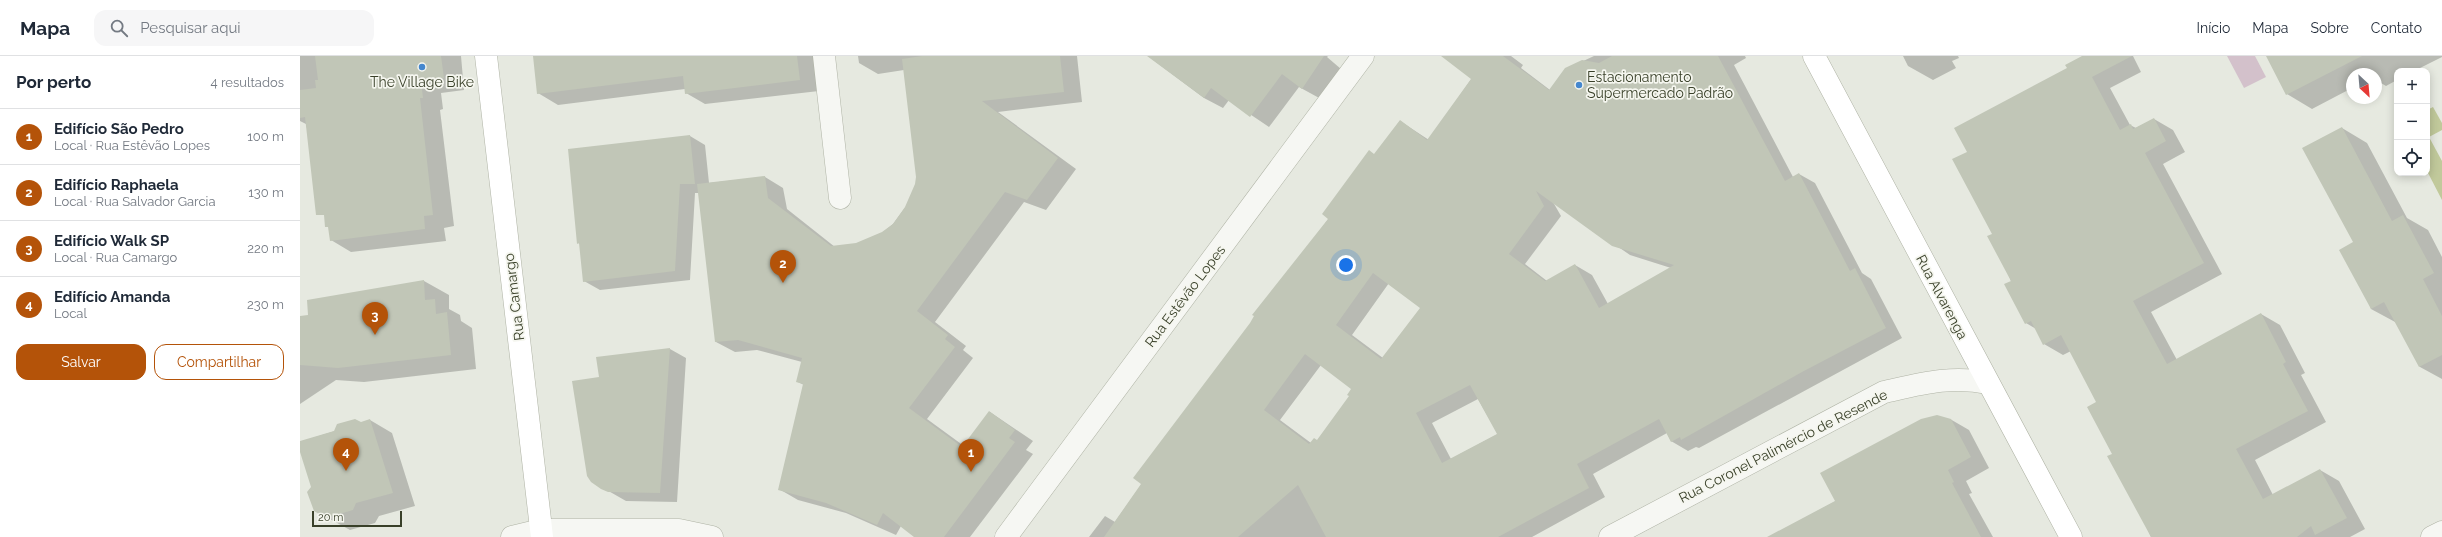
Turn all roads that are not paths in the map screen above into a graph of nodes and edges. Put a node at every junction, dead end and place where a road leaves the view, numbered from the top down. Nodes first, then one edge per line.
1 (486, 56) edge
2 (824, 56) edge
3 (1363, 56) edge
4 (1814, 56) edge
5 (840, 198) dead end
6 (1988, 383) junction
7 (2442, 532) edge
8 (542, 534) edge
9 (512, 537) edge
10 (712, 537) edge
11 (1006, 537) edge
12 (1610, 537) edge
13 (2071, 537) edge
14 (2432, 537) edge

1 - 8 main road, Rua Camargo
2 - 5 street
3 - 11 street, Rua Estêvão Lopes
4 - 6 main road, Rua Alvarenga
6 - 12 street, Rua Coronel Palimércio de Resende
6 - 13 main road, Rua Alvarenga
7 - 14 street
8 - 9 street
8 - 10 street

